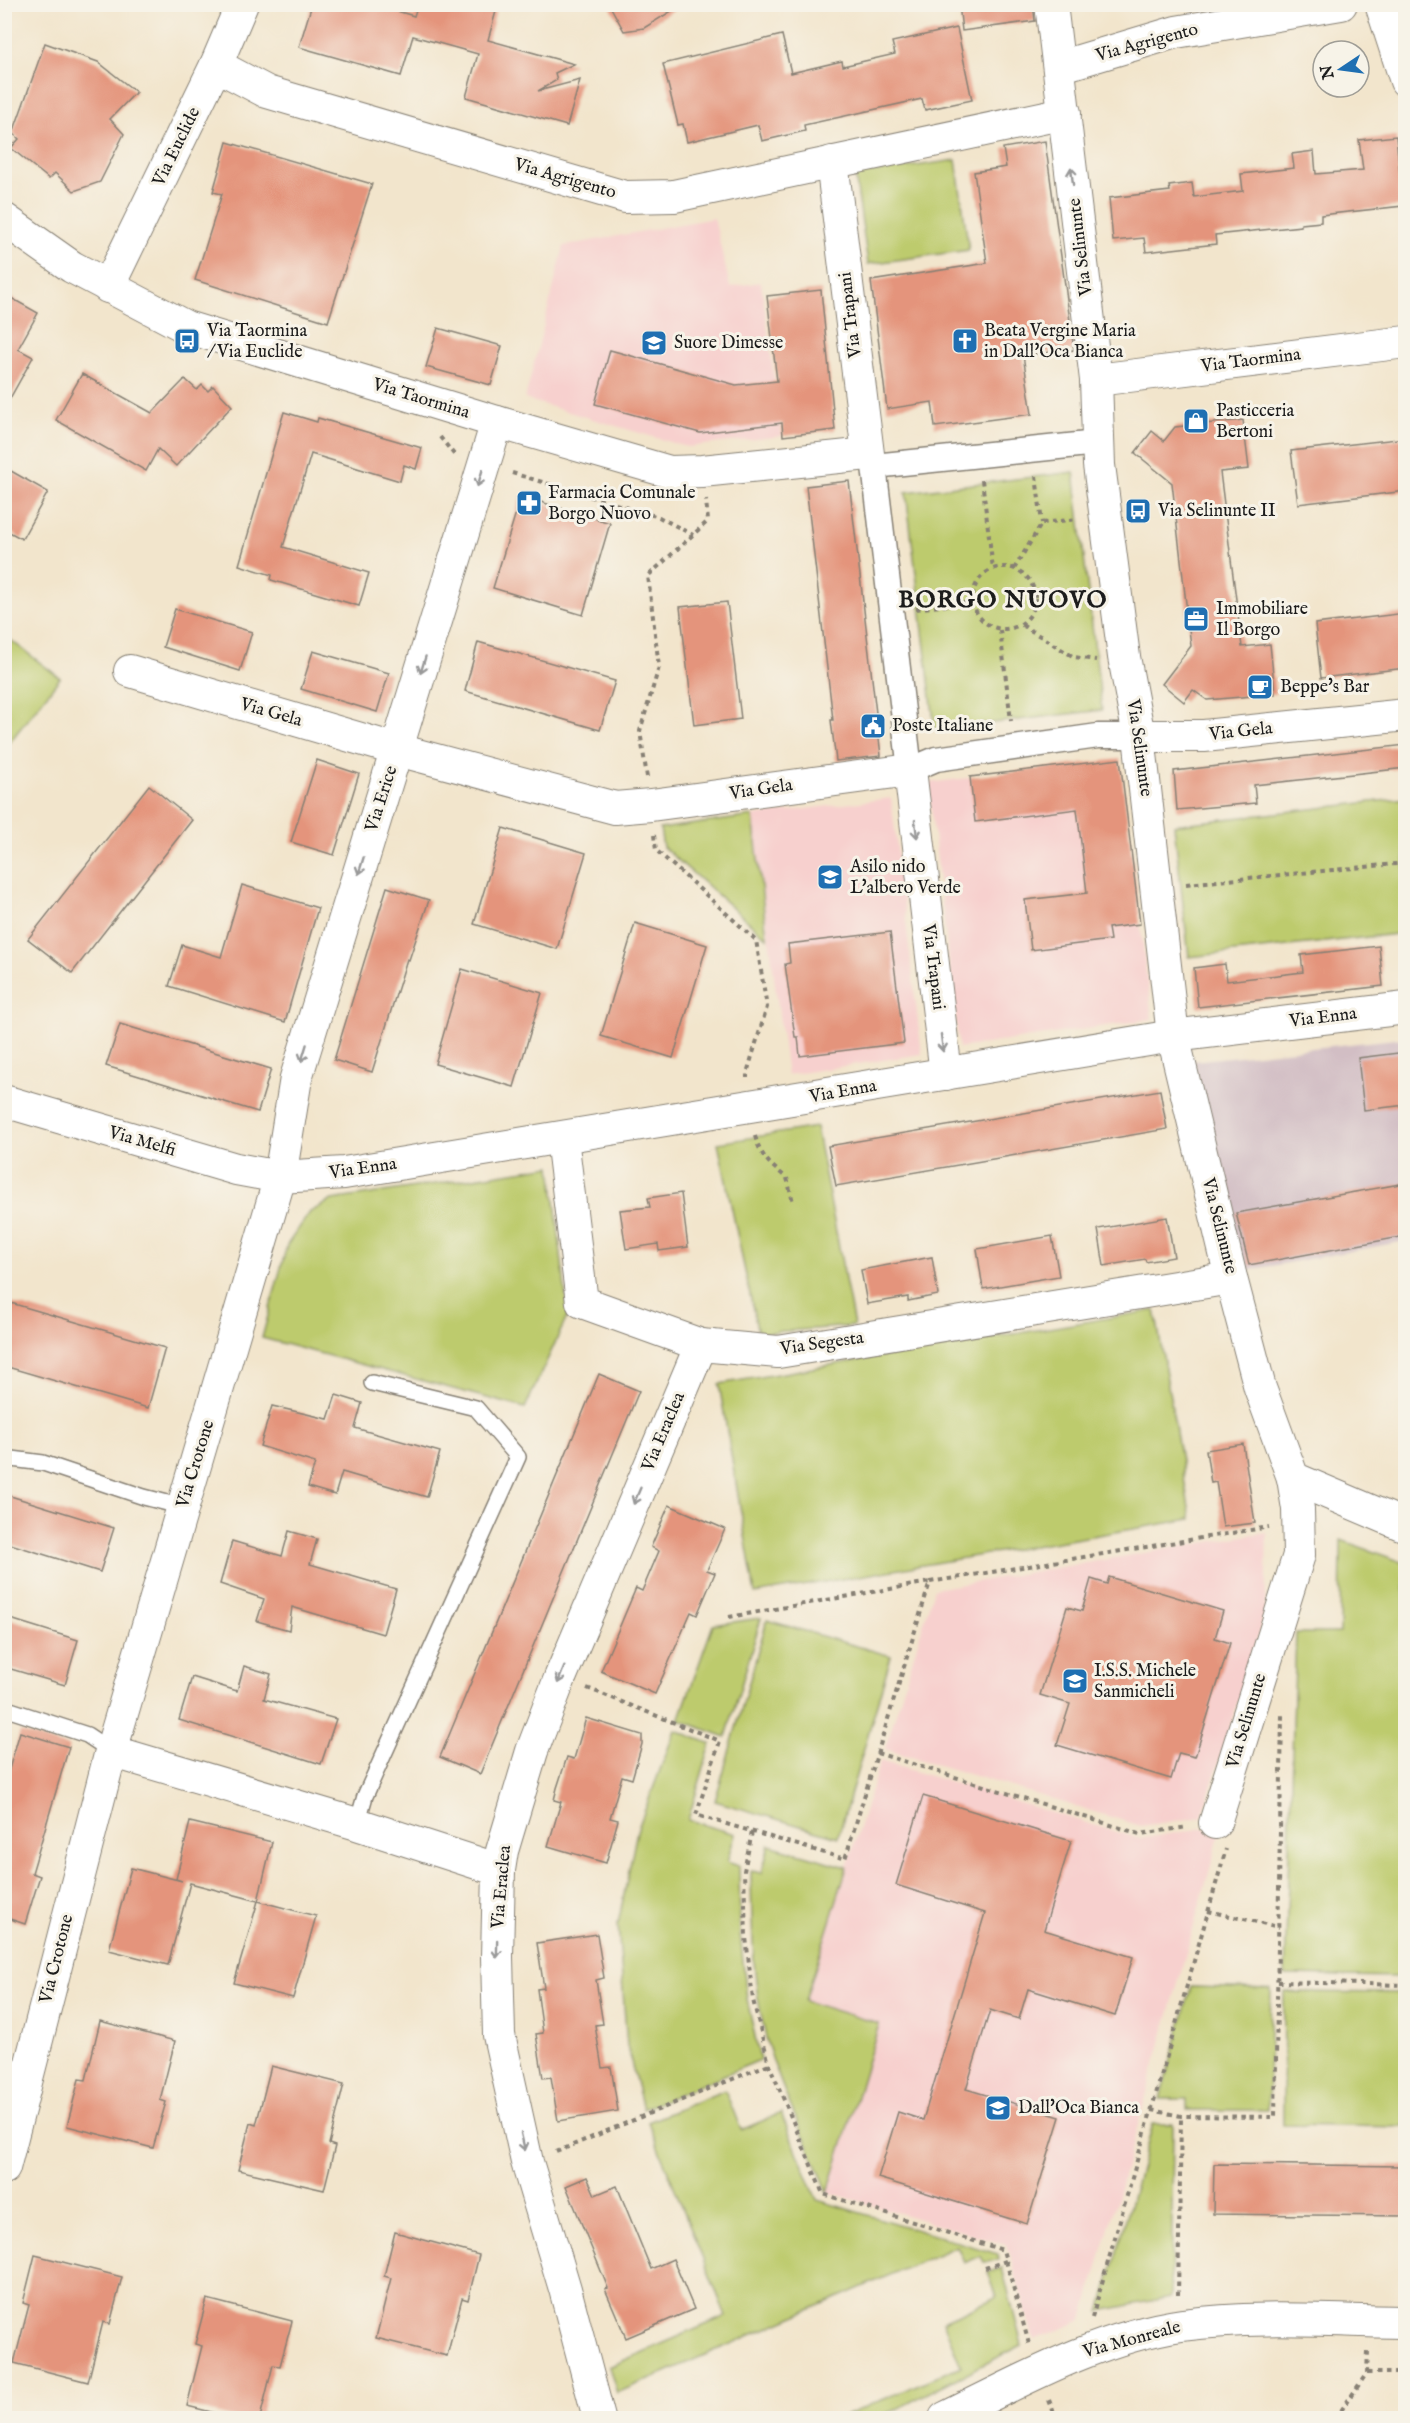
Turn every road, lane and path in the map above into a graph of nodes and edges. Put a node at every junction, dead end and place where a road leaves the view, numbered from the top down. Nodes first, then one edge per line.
1 (242, 4) edge
2 (1051, 4) edge
3 (1341, 4) edge
4 (1381, 4) edge
5 (216, 65) junction
6 (1059, 67) junction
7 (1406, 81) edge
8 (1065, 113) junction
9 (832, 162) junction
10 (4, 219) edge
11 (108, 287) junction
12 (1406, 342) edge
13 (1096, 380) junction
14 (497, 422) junction
15 (436, 432) dead end
16 (1097, 443) junction
17 (871, 460) junction
18 (484, 464) junction
19 (1035, 470) dead end
20 (981, 476) dead end
21 (1084, 518) dead end
22 (1042, 523) junction
23 (693, 535) dead end
24 (993, 569) junction
25 (1014, 569) junction
26 (972, 602) junction
27 (916, 609) dead end
28 (1022, 625) junction
29 (1000, 630) junction
30 (1102, 660) dead end
31 (130, 671) dead end
32 (1406, 715) edge
33 (1012, 727) dead end
34 (1139, 736) junction
35 (398, 750) junction
36 (910, 770) junction
37 (1406, 863) edge
38 (1180, 885) dead end
39 (1406, 1008) edge
40 (1173, 1036) junction
41 (946, 1074) junction
42 (4, 1101) edge
43 (756, 1128) dead end
44 (562, 1138) junction
45 (280, 1178) junction
46 (793, 1202) dead end
47 (1231, 1278) junction
48 (701, 1345) junction
49 (372, 1383) dead end
50 (4, 1458) edge
51 (1293, 1478) junction
52 (183, 1508) junction
53 (1406, 1526) edge
54 (1274, 1534) dead end
55 (930, 1582) junction
56 (729, 1617) dead end
57 (582, 1687) dead end
58 (4, 1708) edge
59 (1282, 1713) dead end
60 (111, 1751) junction
61 (877, 1753) junction
62 (1215, 1823) junction
63 (357, 1824) junction
64 (752, 1832) junction
65 (499, 1870) junction
66 (1208, 1911) junction
67 (1279, 1927) junction
68 (1278, 1982) junction
69 (1406, 1984) edge
70 (769, 2064) junction
71 (1151, 2110) junction
72 (1181, 2116) junction
73 (553, 2153) dead end
74 (4, 2168) edge
75 (1006, 2262) junction
76 (985, 2268) dead end
77 (1178, 2303) dead end
78 (1406, 2322) edge
79 (1090, 2325) dead end
80 (1368, 2347) dead end
81 (1030, 2348) dead end
82 (1367, 2373) junction
83 (1406, 2373) edge
84 (1047, 2395) dead end
85 (599, 2418) edge
86 (945, 2418) edge
87 (1056, 2418) edge
88 (1336, 2418) edge

1 - 5 street, Via Euclide
2 - 6 street, Via Selinunte
3 - 6 street, Via Agrigento
4 - 7 street
5 - 9 street, Via Agrigento
5 - 11 street, Via Euclide
6 - 8 street, Via Selinunte
8 - 9 street, Via Agrigento
13 -> 8 street, Via Selinunte
9 - 17 street, Via Trapani
10 - 11 street, Via Taormina
11 - 14 street, Via Taormina
12 - 13 street, Via Taormina
13 - 16 street, Via Selinunte
14 - 17 street, Via Taormina
14 - 18 street, Via Erice
15 - 18 path
16 - 17 street
16 - 34 street, Via Selinunte
17 - 36 street, Via Trapani
18 - 23 path
18 -> 35 street, Via Erice
19 - 22 path
20 - 24 path
21 - 22 path
22 - 25 path
24 - 25 path
24 - 26 path
25 - 28 path
26 - 27 path
26 - 29 path
28 - 29 path
28 - 30 path
29 - 33 path
31 - 35 street, Via Gela
32 - 34 street, Via Gela
34 - 36 street, Via Gela
34 - 40 street, Via Selinunte
35 - 36 street, Via Gela
35 -> 45 street, Via Erice
36 -> 41 street, Via Trapani
37 - 38 path
39 - 40 street, Via Enna
40 - 41 street, Via Enna
40 - 47 street, Via Selinunte
41 - 44 street, Via Enna
42 - 45 street, Via Melfi
43 - 46 path
44 - 45 street, Via Enna
44 - 48 street, Via Segesta
45 - 52 street, Via Crotone
47 - 48 street, Via Segesta
47 - 51 street, Via Selinunte
48 -> 65 street, Via Eraclea
49 - 63 lane
50 - 52 lane
51 - 53 street
51 - 62 street, Via Selinunte
52 - 60 street, Via Crotone
54 - 55 path
55 - 56 path
55 - 61 path
57 - 64 path
58 - 60 lane
59 - 67 path
60 - 63 street
60 - 74 street, Via Crotone
61 - 62 path
61 - 64 path
62 - 66 path
63 - 65 street
64 - 70 path
65 -> 85 street, Via Eraclea
66 - 67 path
66 - 71 path
67 - 68 path
68 - 69 path
68 - 72 path
70 - 73 path
70 - 75 path
71 - 72 path
71 - 79 path
72 - 77 path
75 - 76 path
75 - 81 path
78 - 86 street, Via Monreale
80 - 82 path
82 - 83 path
82 - 88 path
84 - 87 path

